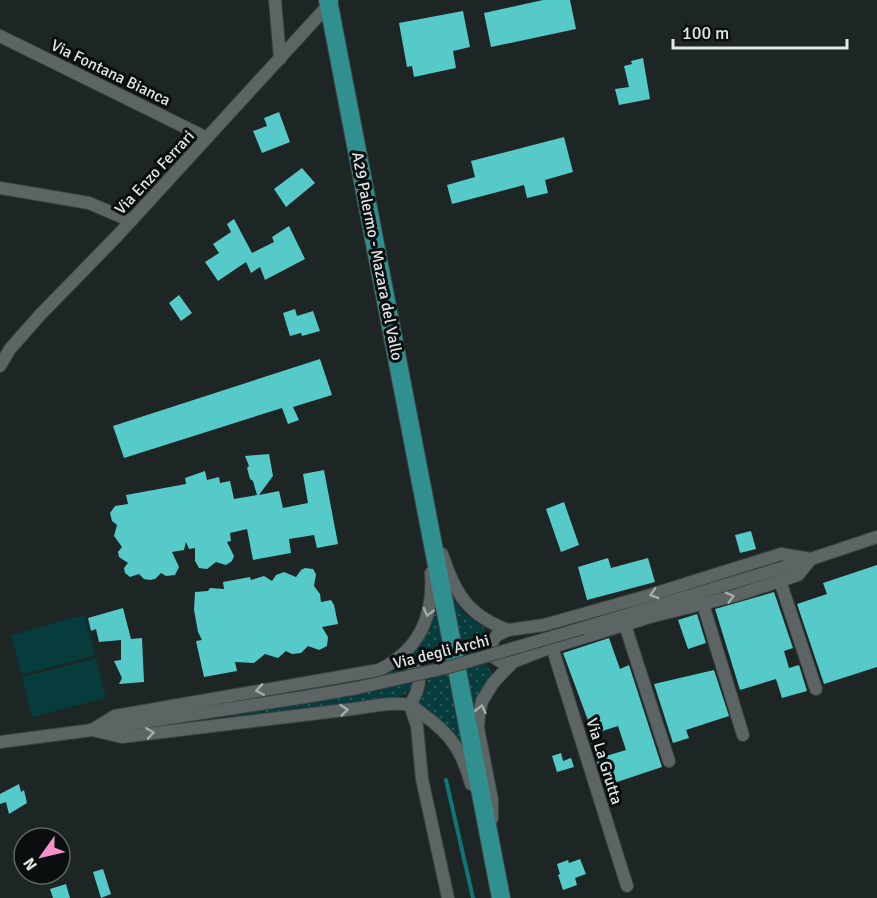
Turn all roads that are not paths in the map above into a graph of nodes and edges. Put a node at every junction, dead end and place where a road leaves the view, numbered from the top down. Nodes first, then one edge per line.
1 (275, 0) edge
2 (330, 2) edge
3 (0, 36) edge
4 (279, 59) junction
5 (207, 138) junction
6 (0, 188) edge
7 (131, 221) junction
8 (0, 366) edge
9 (428, 512) junction
10 (877, 537) edge
11 (811, 559) junction
12 (780, 580) junction
13 (702, 604) junction
14 (625, 625) junction
15 (508, 630) junction
16 (552, 647) junction
17 (398, 659) junction
18 (513, 662) junction
19 (816, 689) dead end
20 (410, 705) junction
21 (93, 730) junction
22 (742, 735) dead end
23 (0, 742) edge
24 (669, 761) dead end
25 (493, 850) junction
26 (627, 886) dead end
27 (448, 898) edge
28 (501, 898) edge

1 - 4 street
2 - 4 street, Via Enzo Ferrari
2 - 9 main road, A29 Palermo - Mazara del Vallo
3 - 5 street, Via Fontana Bianca
4 - 5 street, Via Enzo Ferrari
5 - 7 street, Via Enzo Ferrari
6 - 7 street
7 - 8 street, Via Enzo Ferrari
9 - 15 street
9 -> 17 street
9 - 25 main road, A29 Palermo - Mazara del Vallo
10 - 11 street, Via degli Archi
11 - 12 street
11 -> 15 street
11 - 21 street, Via degli Archi, bridge
13 -> 12 street
12 - 19 street
13 - 14 street
13 - 22 street
14 - 16 street
14 - 24 street
15 - 18 street
16 - 18 street
16 - 26 street, Via La Grutta
17 - 20 street
17 -> 21 street
25 -> 18 street
21 -> 20 street
20 - 25 street
20 - 27 street
21 - 23 street, Via degli Archi
25 - 28 main road, A29 Palermo - Mazara del Vallo

